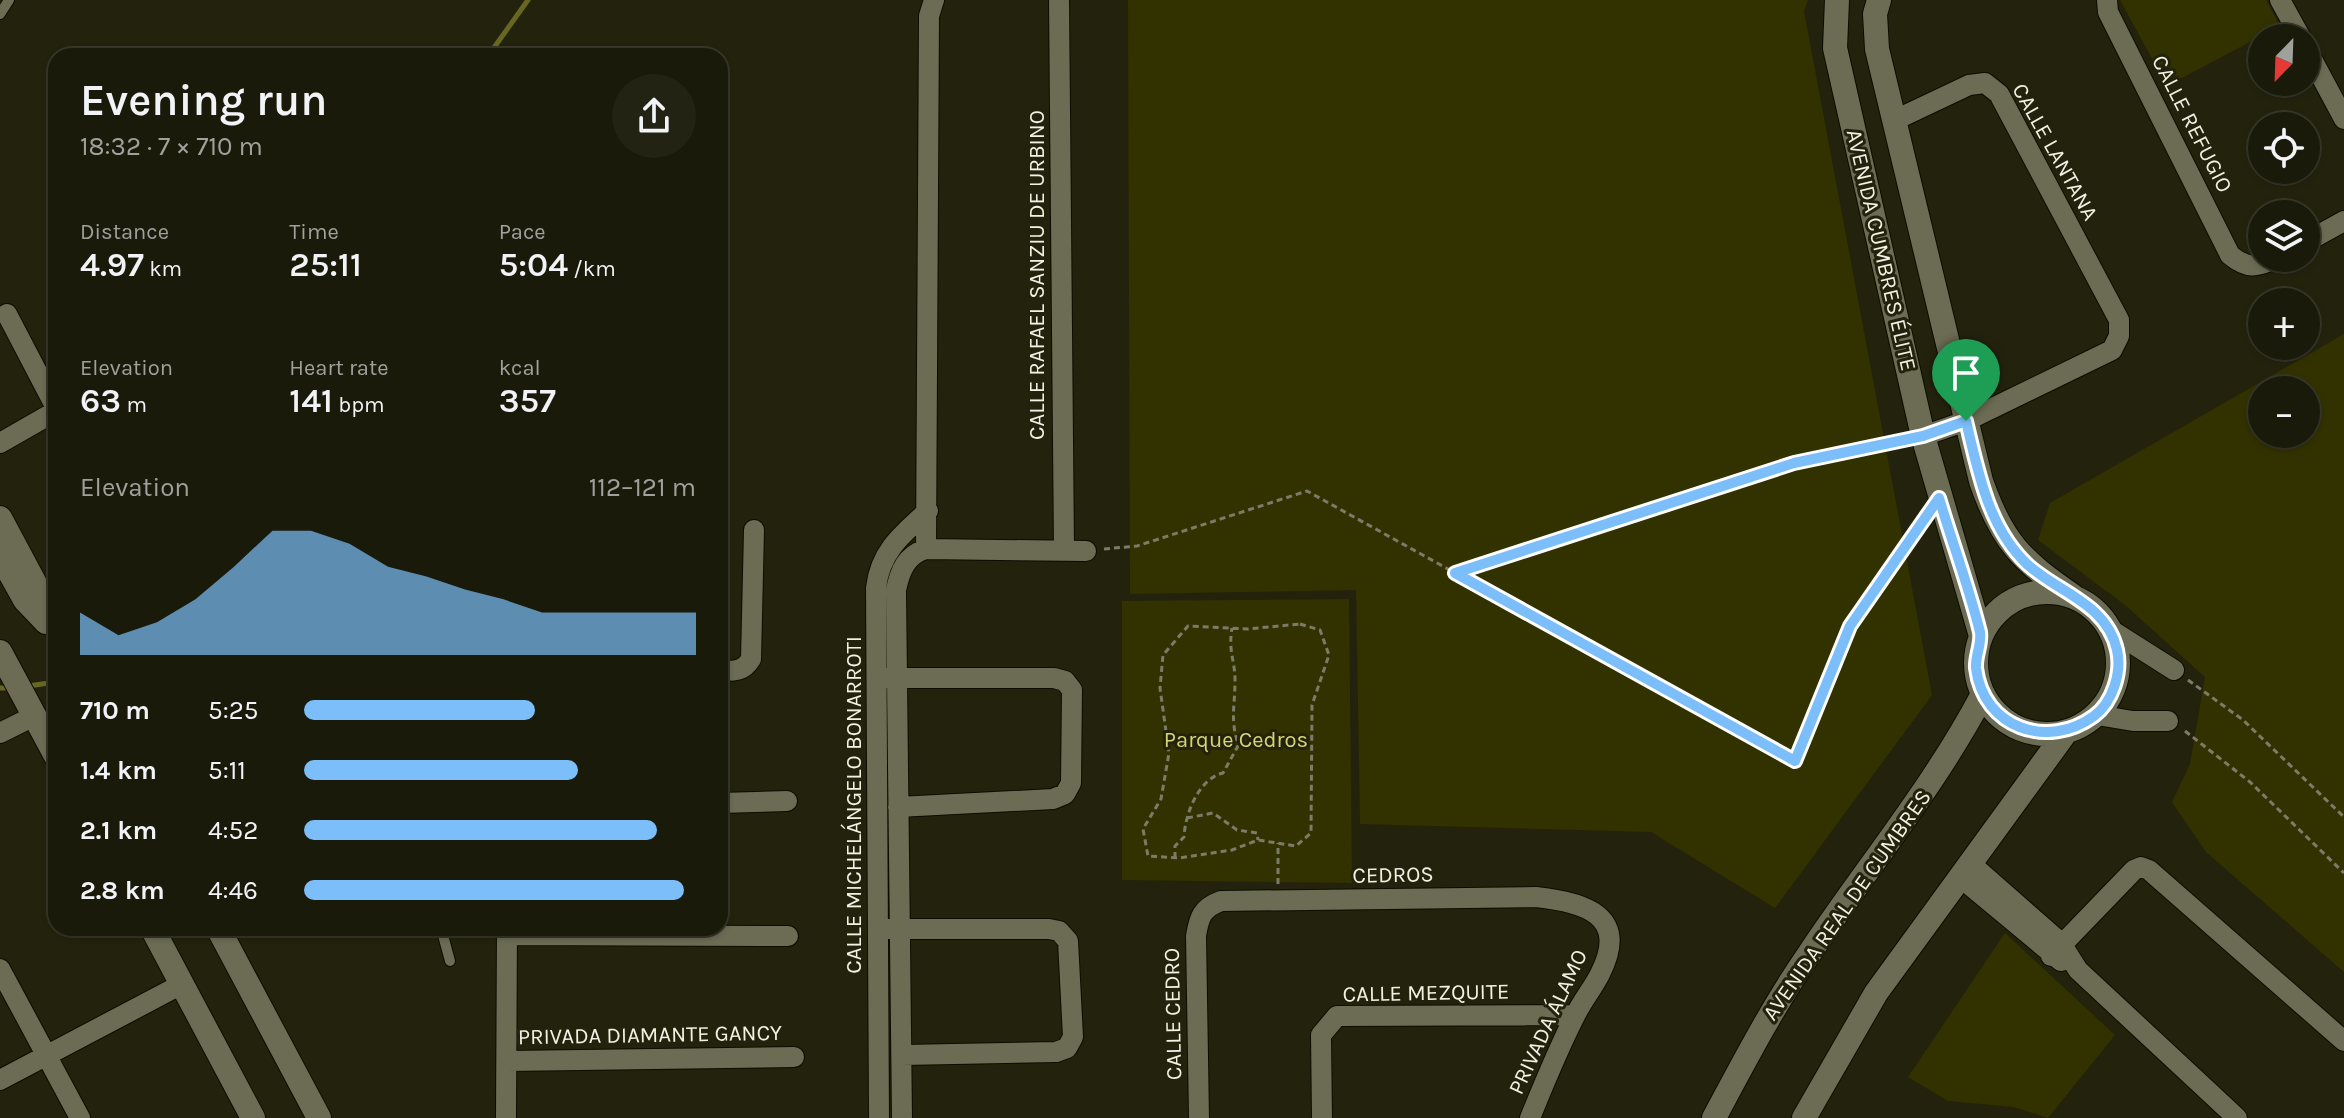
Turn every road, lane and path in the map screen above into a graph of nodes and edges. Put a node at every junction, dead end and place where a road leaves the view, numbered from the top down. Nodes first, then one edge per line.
1 (9, 0) edge
2 (934, 0) edge
3 (1059, 0) edge
4 (1837, 0) edge
5 (1879, 0) edge
6 (2280, 0) edge
7 (2103, 4) edge
8 (0, 14) edge
9 (2293, 24) edge
10 (2320, 74) edge
11 (2344, 119) edge
12 (1893, 121) junction
13 (2344, 221) edge
14 (2320, 234) edge
15 (2248, 266) edge
16 (7, 314) dead end
17 (48, 393) edge
18 (48, 414) edge
19 (1966, 421) junction
20 (1923, 436) junction
21 (0, 443) edge
22 (1939, 498) junction
23 (928, 511) junction
24 (0, 518) edge
25 (754, 530) dead end
26 (926, 549) junction
27 (1064, 550) junction
28 (1086, 551) joint
29 (0, 555) edge
30 (1455, 573) junction
31 (2073, 596) junction
32 (48, 608) edge
33 (48, 624) edge
34 (1232, 628) junction
35 (2111, 630) junction
36 (1981, 636) junction
37 (0, 652) edge
38 (2174, 670) joint
39 (728, 671) edge
40 (888, 678) junction
41 (1983, 694) junction
42 (2097, 715) junction
43 (34, 716) junction
44 (2168, 721) joint
45 (2066, 732) junction
46 (0, 733) edge
47 (48, 741) edge
48 (787, 801) dead end
49 (728, 803) edge
50 (898, 807) junction
51 (2344, 817) edge
52 (1184, 819) junction
53 (1258, 840) junction
54 (1278, 843) junction
55 (1175, 858) junction
56 (1965, 870) junction
57 (2344, 873) edge
58 (1278, 900) junction
59 (1587, 906) joint
60 (1202, 911) joint
61 (890, 929) junction
62 (728, 935) edge
63 (156, 936) edge
64 (227, 936) edge
65 (443, 936) edge
66 (507, 936) edge
67 (788, 936) dead end
68 (2056, 950) junction
69 (450, 961) dead end
70 (0, 969) edge
71 (182, 984) junction
72 (1575, 1015) junction
73 (2344, 1041) edge
74 (47, 1055) junction
75 (903, 1055) junction
76 (794, 1057) dead end
77 (507, 1061) junction
78 (0, 1080) edge
79 (80, 1118) edge
80 (253, 1118) edge
81 (319, 1118) edge
82 (506, 1118) edge
83 (879, 1118) edge
84 (902, 1118) edge
85 (1199, 1118) edge
86 (1322, 1118) edge
87 (1530, 1118) edge
88 (1714, 1118) edge
89 (1804, 1118) edge
90 (2237, 1118) edge

1 - 8 lane
2 - 23 street
3 - 27 street, CALLE RAFAEL SANZIU DE URBINO
4 - 20 street, AVENIDA CUMBRES ÉLITE
5 - 12 street, AVENIDA CUMBRES ÉLITE
6 - 9 street
7 - 15 street, CALLE REFUGIO
10 - 11 street
12 - 19 street, AVENIDA CUMBRES ÉLITE
12 - 19 street, CALLE LANTANA
13 - 14 street
16 - 17 street
18 - 21 street
19 - 20 street
19 - 31 street, AVENIDA CUMBRES ÉLITE
20 - 22 street, AVENIDA CUMBRES ÉLITE
20 - 30 path
22 - 30 path
22 - 36 street, AVENIDA CUMBRES ÉLITE
23 - 26 street
23 - 40 street, CALLE MICHELÁNGELO BONARROTI
24 - 32 street
25 - 39 street
26 - 27 street
26 - 40 street, CALLE MICHELÁNGELO BONARROTI
27 - 28 street
28 - 30 path
29 - 33 street
31 - 35 street
31 - 36 street
34 - 52 path
34 - 54 path
34 - 55 path
35 - 38 street
35 - 42 street
36 - 41 street
37 - 43 street
38 - 51 path
40 - 50 street, CALLE MICHELÁNGELO BONARROTI
40 - 50 street
40 - 61 street, CALLE MICHELÁNGELO BONARROTI
41 - 45 street
41 - 88 street, AVENIDA REAL DE CUMBRES
42 - 44 street
42 - 45 street
43 - 46 street
43 - 47 street
44 - 57 path
45 - 56 street
48 - 49 street
50 - 61 street, CALLE MICHELÁNGELO BONARROTI
52 - 53 path
52 - 55 path
53 - 54 path
53 - 55 path
54 - 58 path
56 - 68 street
56 - 89 street
58 - 59 street, CEDROS
58 - 60 street, CEDROS
59 - 72 street, PRIVADA ÁLAMO
60 - 85 street, CALLE CEDRO
61 - 75 street, CALLE MICHELÁNGELO BONARROTI
61 - 75 street
61 - 83 street, CALLE MICHELÁNGELO BONARROTI
62 - 67 street
63 - 71 street
64 - 81 street
65 - 69 lane
66 - 77 street
68 - 73 street
68 - 90 street
70 - 74 street
71 - 74 street
71 - 80 street
72 - 86 street, CALLE MEZQUITE
72 - 87 street, PRIVADA ÁLAMO
74 - 78 street
74 - 79 street
75 - 84 street, CALLE MICHELÁNGELO BONARROTI
76 - 77 street, PRIVADA DIAMANTE GANCY
77 - 82 street

